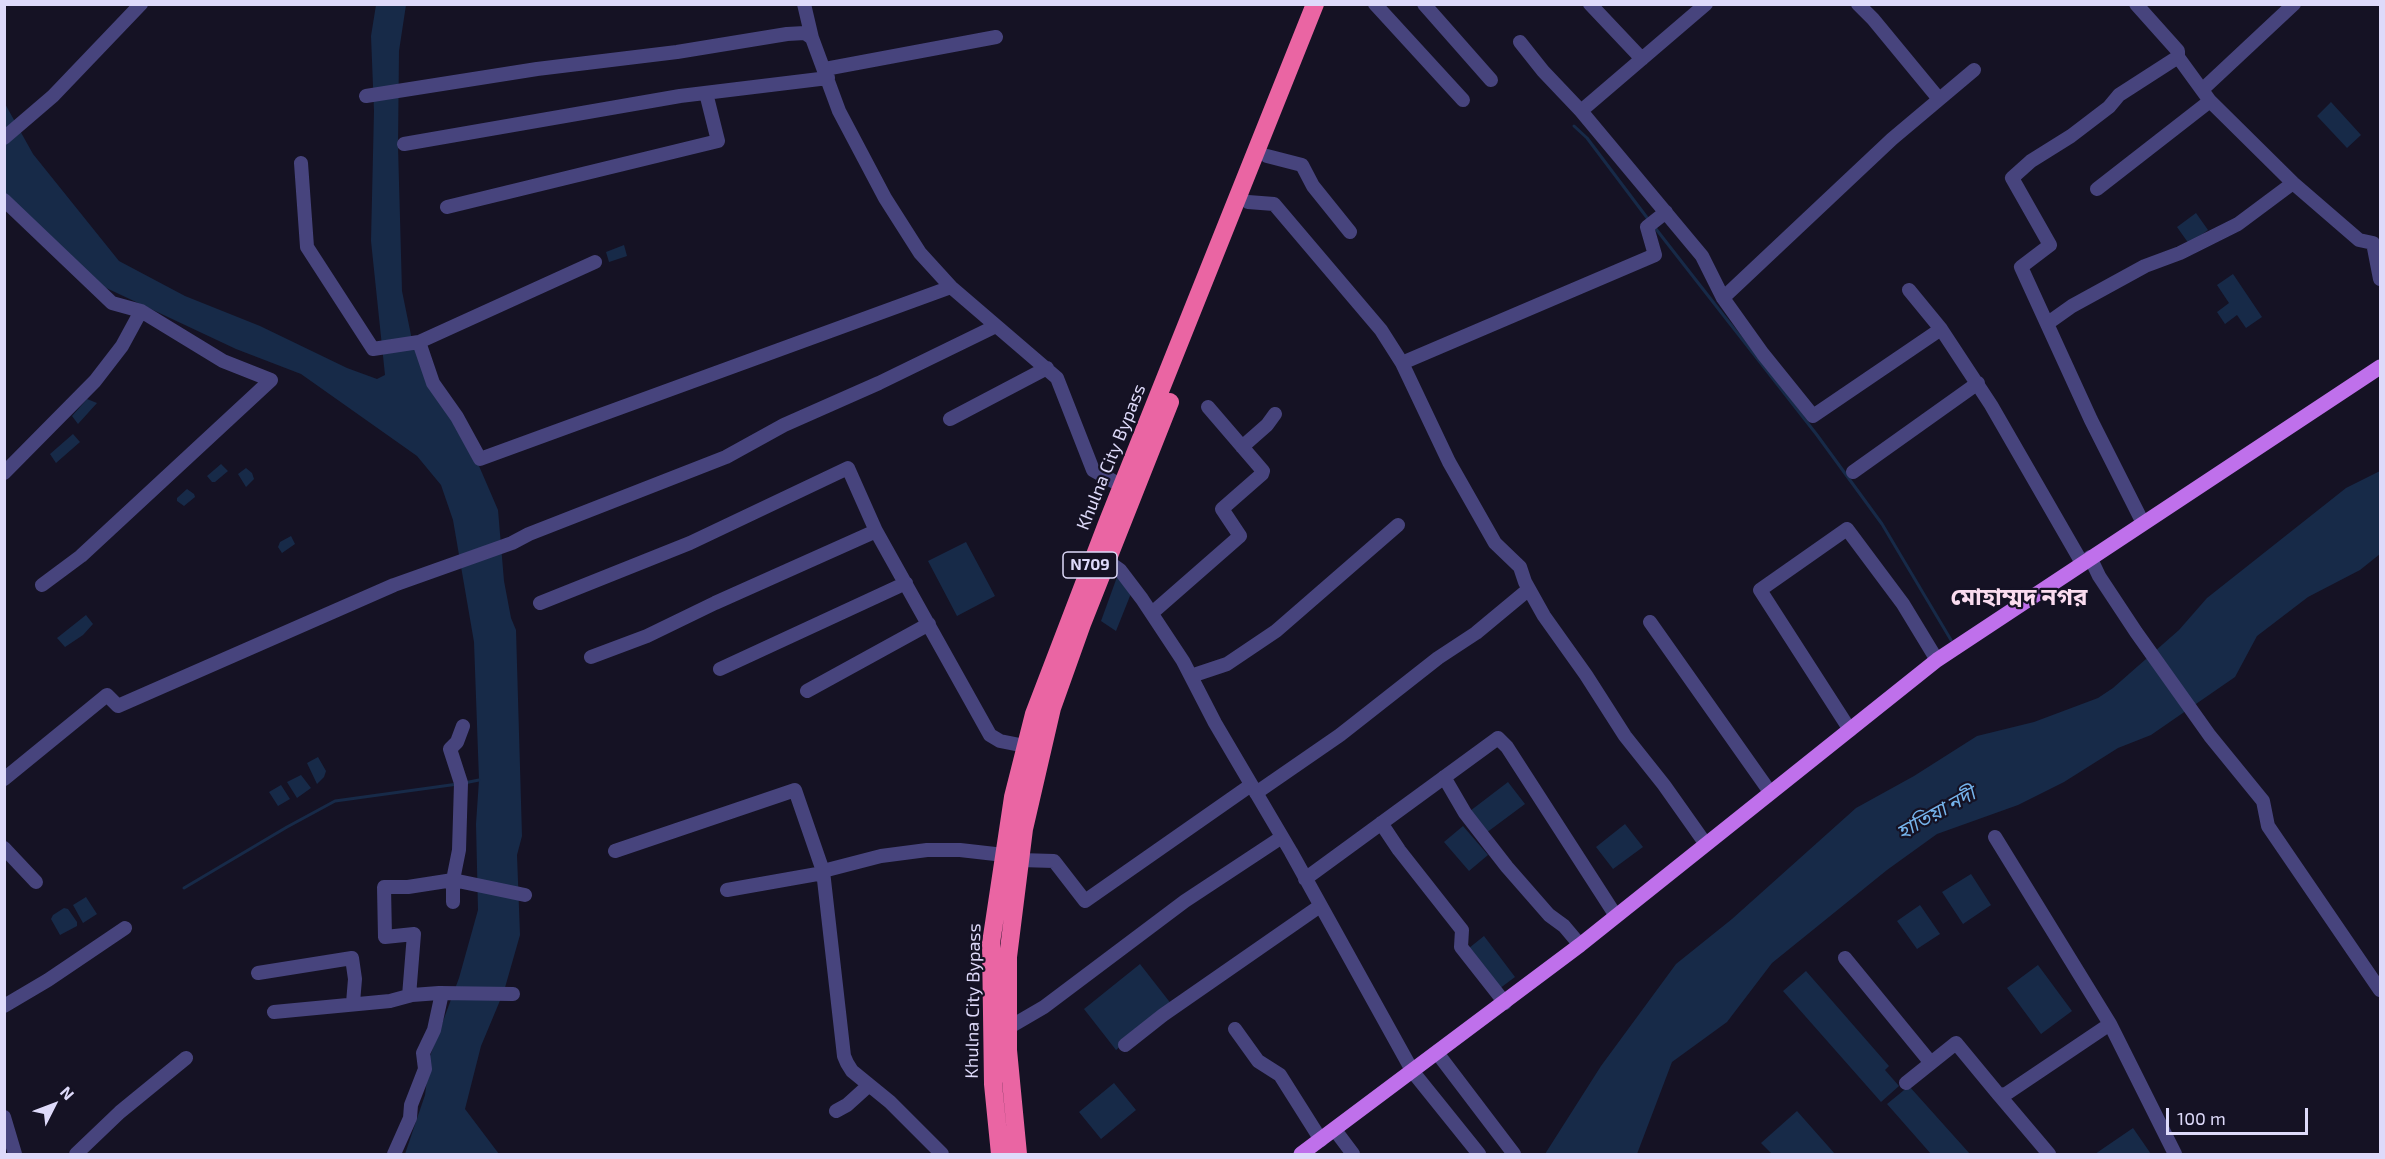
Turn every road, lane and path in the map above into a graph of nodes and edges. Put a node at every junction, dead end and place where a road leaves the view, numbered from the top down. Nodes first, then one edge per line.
1 (141, 4) edge
2 (804, 4) edge
3 (1315, 4) edge
4 (1327, 4) edge
5 (1375, 4) edge
6 (1424, 4) edge
7 (1590, 4) edge
8 (1706, 4) edge
9 (1858, 4) edge
10 (2136, 4) edge
11 (2294, 4) edge
12 (996, 37) dead end
13 (812, 38) junction
14 (1520, 42) dead end
15 (2178, 57) junction
16 (1642, 59) junction
17 (1974, 70) dead end
18 (826, 74) junction
19 (1491, 80) dead end
20 (706, 93) junction
21 (369, 95) dead end
22 (2206, 95) junction
23 (1939, 99) junction
24 (1463, 100) dead end
25 (1581, 111) junction
26 (4, 138) edge
27 (404, 144) dead end
28 (1267, 156) junction
29 (301, 164) dead end
30 (2294, 183) junction
31 (2097, 189) dead end
32 (4, 200) edge
33 (1248, 202) junction
34 (447, 207) dead end
35 (1666, 212) junction
36 (1350, 232) dead end
37 (595, 262) dead end
38 (2380, 279) edge
39 (951, 287) junction
40 (1908, 290) dead end
41 (1724, 298) junction
42 (141, 311) junction
43 (2048, 323) junction
44 (996, 326) junction
45 (1941, 329) junction
46 (417, 342) junction
47 (1402, 363) junction
48 (2380, 367) edge
49 (1047, 368) junction
50 (1978, 383) junction
51 (1208, 407) dead end
52 (1275, 414) dead end
53 (950, 419) dead end
54 (1242, 447) junction
55 (1853, 472) dead end
56 (4, 473) edge
57 (1122, 486) junction
58 (2143, 523) junction
59 (1398, 525) dead end
60 (876, 531) junction
61 (2086, 560) junction
62 (1107, 561) junction
63 (906, 583) junction
64 (42, 585) dead end
65 (1529, 589) junction
66 (540, 603) dead end
67 (1152, 613) junction
68 (1650, 622) dead end
69 (929, 624) junction
70 (591, 657) dead end
71 (1937, 660) junction
72 (720, 669) dead end
73 (1191, 676) junction
74 (807, 691) dead end
75 (463, 726) dead end
76 (1850, 730) junction
77 (1026, 746) junction
78 (1444, 777) junction
79 (4, 779) edge
80 (1253, 789) junction
81 (1770, 792) junction
82 (1381, 823) junction
83 (1282, 837) junction
84 (1995, 837) dead end
85 (1705, 843) junction
86 (4, 848) edge
87 (615, 851) dead end
88 (1012, 857) junction
89 (823, 872) junction
90 (1305, 879) junction
91 (453, 880) junction
92 (36, 882) dead end
93 (727, 890) dead end
94 (523, 894) dead end
95 (453, 902) dead end
96 (1320, 906) junction
97 (1616, 916) junction
98 (125, 928) dead end
99 (1580, 945) junction
100 (1845, 958) dead end
101 (258, 973) dead end
102 (2380, 990) edge
103 (446, 993) junction
104 (511, 994) dead end
105 (409, 996) junction
106 (353, 1003) junction
107 (1505, 1003) junction
108 (4, 1006) edge
109 (274, 1012) dead end
110 (2110, 1023) junction
111 (1008, 1028) junction
112 (1235, 1029) dead end
113 (1125, 1045) dead end
114 (1438, 1054) junction
115 (186, 1058) dead end
116 (1931, 1063) junction
117 (1413, 1072) junction
118 (1906, 1083) dead end
119 (867, 1086) junction
120 (1999, 1095) junction
121 (836, 1111) dead end
122 (4, 1117) edge
123 (1335, 1130) junction
124 (1321, 1140) junction
125 (15, 1155) edge
126 (76, 1155) edge
127 (394, 1155) edge
128 (942, 1155) edge
129 (1000, 1155) edge
130 (1018, 1155) edge
131 (1301, 1155) edge
132 (1353, 1155) edge
133 (1479, 1155) edge
134 (1514, 1155) edge
135 (2049, 1155) edge
136 (2175, 1155) edge

1 - 26 street
2 - 13 street
3 - 57 highway, Khulna City Bypass / N709
4 - 28 highway, Khulna City Bypass / N709
5 - 24 street
6 - 19 street
7 - 16 street
8 - 16 street
9 - 23 street
10 - 15 street
11 - 22 street
12 - 18 street
13 - 18 street
13 - 21 street
14 - 25 street
15 - 22 street
15 - 43 street
16 - 25 street
17 - 23 street
18 - 20 street
18 - 39 street
20 - 27 street
20 - 34 street
22 - 30 street
22 - 31 street
23 - 41 street
25 - 35 street
28 - 33 highway, Khulna City Bypass / N709
28 - 36 street
29 - 46 street
30 - 38 street
30 - 43 street
32 - 42 street
33 - 47 street
33 - 62 highway, Khulna City Bypass / N709
35 - 41 street
35 - 47 street
37 - 46 street
39 - 44 street
39 - 46 street
40 - 45 street
41 - 45 street
42 - 56 street
42 - 64 street
43 - 58 street
44 - 49 street
44 - 79 street
45 - 50 street
47 - 65 street
48 - 58 main road
49 - 53 street
49 - 57 street
50 - 55 street
50 - 61 street
51 - 54 street
52 - 54 street
54 - 67 street
57 - 77 highway, Khulna City Bypass / N709
58 - 61 main road
59 - 73 street
60 - 63 street
60 - 66 street
60 - 70 street
61 - 71 main road
61 - 102 street
62 - 67 street
62 - 88 highway, Khulna City Bypass / N709
63 - 69 street
63 - 72 street
65 - 80 street
65 - 85 street
67 - 73 street
68 - 81 street
69 - 74 street
69 - 77 street
71 - 76 main road
71 - 76 street
73 - 80 street
75 - 91 street
76 - 81 main road
77 - 88 highway, Khulna City Bypass / N709
78 - 82 street
78 - 97 street
78 - 99 street
80 - 83 street
80 - 88 street
81 - 85 main road
82 - 90 street
82 - 107 street
83 - 90 street
83 - 111 street
84 - 110 street
85 - 97 main road
86 - 92 street
87 - 89 street
88 - 89 street
88 - 111 highway, Khulna City Bypass / N709
88 - 129 highway, Khulna City Bypass / N709
89 - 93 street
89 - 119 street
90 - 96 street
91 - 94 street
91 - 95 street
91 - 105 street
96 - 113 street
96 - 117 street
97 - 99 main road
98 - 108 street
99 - 107 main road
100 - 116 street
101 - 106 street
103 - 104 street
103 - 105 street
103 - 127 street
105 - 106 street
106 - 109 street
107 - 114 main road
110 - 120 street
110 - 136 street
111 - 130 highway, Khulna City Bypass / N709
112 - 124 street
114 - 117 main road
114 - 134 street
115 - 126 street
116 - 118 street
116 - 120 street
117 - 123 main road
117 - 133 street
119 - 121 street
119 - 128 street
120 - 135 street
122 - 125 street
123 - 124 main road
123 - 132 street
124 - 131 main road

